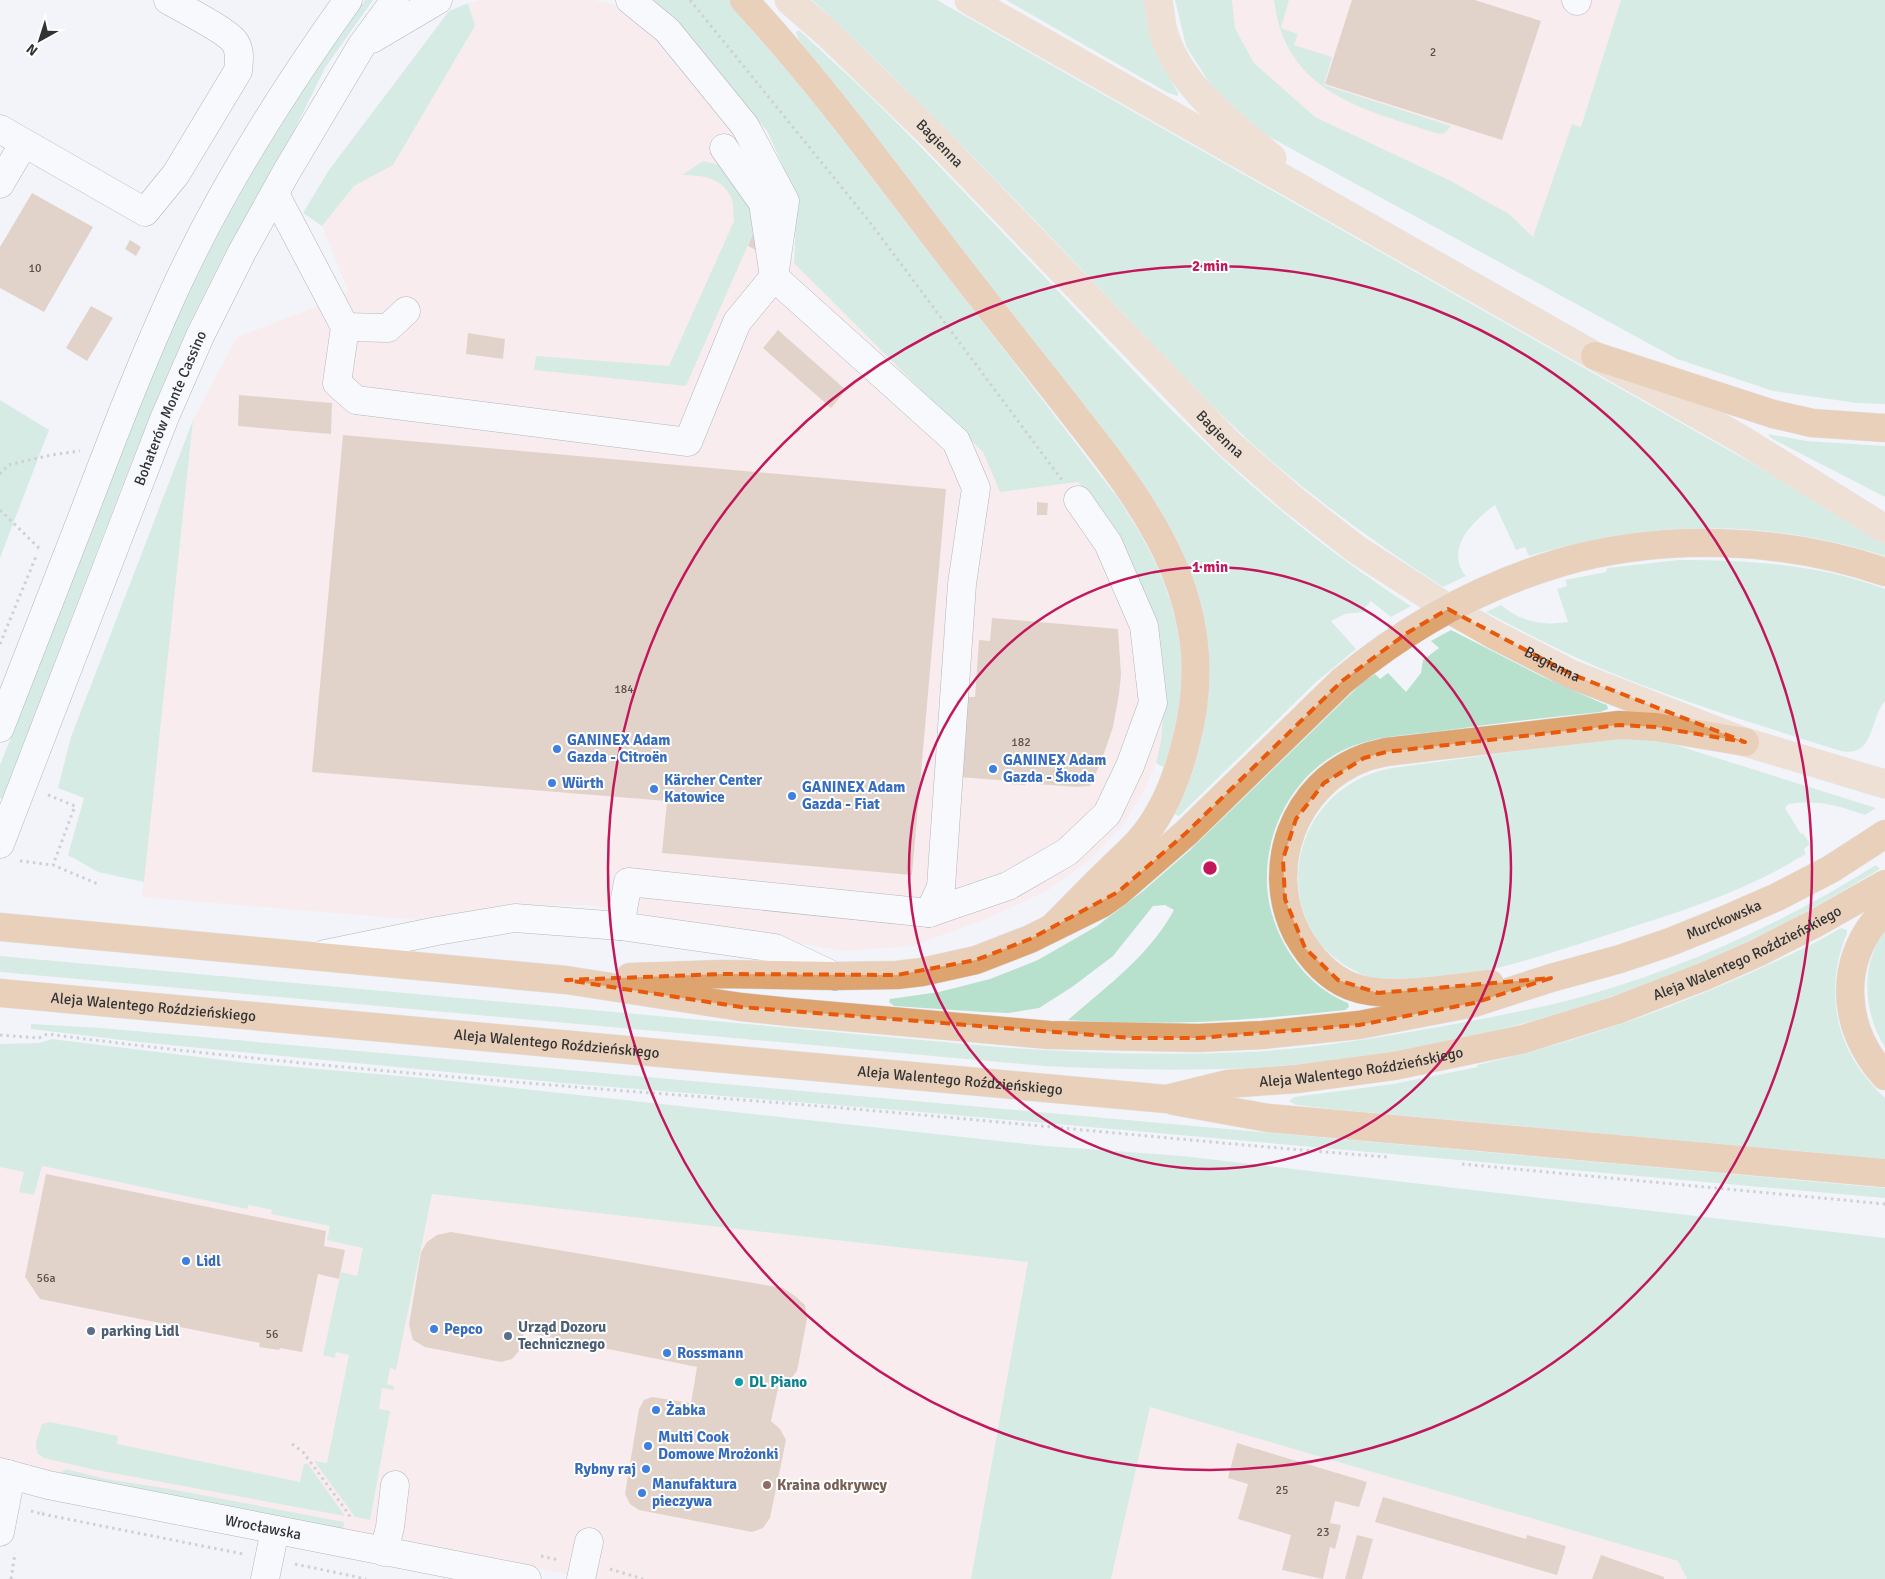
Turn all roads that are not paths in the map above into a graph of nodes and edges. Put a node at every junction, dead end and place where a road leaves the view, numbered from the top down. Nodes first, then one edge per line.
1 (168, 0) edge
2 (335, 0) edge
3 (348, 0) edge
4 (395, 0) edge
5 (438, 0) edge
6 (630, 0) edge
7 (744, 0) edge
8 (789, 0) edge
9 (970, 0) edge
10 (1158, 0) edge
11 (362, 46) junction
12 (302, 64) junction
13 (0, 129) edge
14 (24, 143) junction
15 (724, 148) dead end
16 (0, 184) edge
17 (275, 194) junction
18 (1317, 198) junction
19 (774, 277) junction
20 (406, 311) dead end
21 (344, 327) junction
22 (1595, 356) junction
23 (1885, 428) edge
24 (1741, 439) junction
25 (1078, 500) road end
26 (1885, 507) edge
27 (1885, 529) edge
28 (1885, 572) edge
29 (0, 728) edge
30 (1745, 742) junction
31 (1885, 784) edge
32 (1885, 834) edge
33 (9, 852) edge
34 (1885, 884) edge
35 (1885, 910) edge
36 (929, 913) junction
37 (620, 926) junction
38 (1054, 926) junction
39 (0, 927) edge
40 (312, 957) junction
41 (834, 976) junction
42 (1551, 978) junction
43 (566, 980) junction
44 (0, 993) edge
45 (1885, 1076) edge
46 (1166, 1099) junction
47 (1885, 1173) edge
48 (4, 1473) edge
49 (395, 1485) dead end
50 (274, 1530) junction
51 (0, 1532) edge
52 (589, 1542) dead end
53 (384, 1552) junction
54 (267, 1569) edge
55 (527, 1579) edge
56 (581, 1579) edge

1 - 14 street
2 - 12 street
3 - 12 street
4 - 11 street, Bohaterów Monte Cassino
5 - 11 street
6 - 19 street
7 - 38 highway
8 - 30 main road, Bagienna
9 - 18 main road
10 - 18 main road
11 - 17 street, Bohaterów Monte Cassino
12 - 29 street
13 - 14 street
14 - 16 street
15 - 19 street
17 - 21 street
17 - 33 street, Bohaterów Monte Cassino
18 - 22 main road
19 - 21 street
19 - 36 street
20 - 21 street
22 - 23 highway
22 - 24 main road
24 - 26 main road
24 - 27 main road
25 - 36 street
28 - 38 highway, bridge
30 - 31 main road
30 - 42 highway
32 - 42 highway, Murckowska
34 - 46 highway, Aleja Walentego Roździeńskiego
35 - 45 highway
36 - 37 street
37 - 40 street
37 - 41 street
38 - 41 highway
39 - 40 highway
40 - 43 highway
41 - 43 highway
42 - 43 highway
44 - 46 highway, Aleja Walentego Roździeńskiego
46 - 47 highway
48 - 50 street, Wrocławska
48 - 51 street
49 - 53 street
50 - 53 street, Wrocławska
50 - 54 street
52 - 56 street
53 - 55 street, Wrocławska

